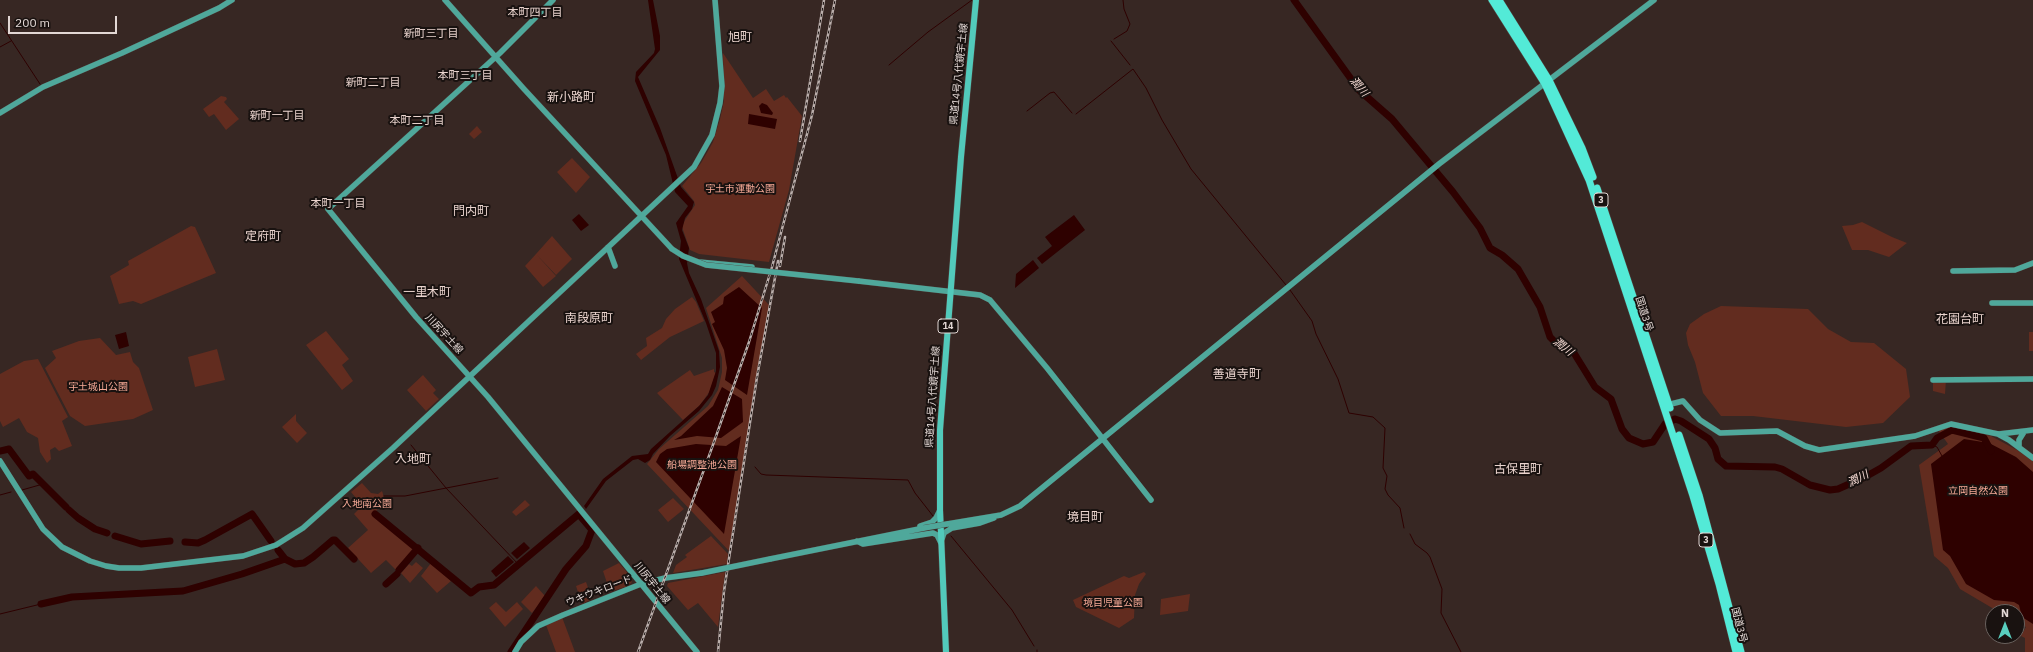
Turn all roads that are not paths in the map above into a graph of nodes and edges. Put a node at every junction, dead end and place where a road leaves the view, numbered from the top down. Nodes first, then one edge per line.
1 (232, 0) edge
2 (445, 0) edge
3 (553, 0) edge
4 (715, 0) edge
5 (976, 0) edge
6 (1492, 0) edge
7 (1498, 0) edge
8 (1654, 0) edge
9 (495, 56) junction
10 (1547, 82) junction
11 (0, 113) edge
12 (641, 217) junction
13 (608, 247) junction
14 (695, 262) junction
15 (2033, 263) edge
16 (616, 266) dead end
17 (764, 269) dead end
18 (1953, 271) dead end
19 (952, 291) junction
20 (2033, 302) edge
21 (1992, 303) dead end
22 (469, 376) junction
23 (1933, 380) dead end
24 (2033, 380) edge
25 (1666, 405) junction
26 (1674, 429) junction
27 (2033, 430) edge
28 (2024, 432) junction
29 (1998, 434) junction
30 (1102, 439) junction
31 (2019, 447) junction
32 (2033, 458) edge
33 (0, 461) edge
34 (1151, 500) dead end
35 (940, 510) junction
36 (950, 526) junction
37 (867, 539) junction
38 (857, 541) junction
39 (941, 543) junction
40 (641, 584) junction
41 (515, 652) edge
42 (697, 652) edge
43 (946, 652) edge
44 (1736, 652) edge
45 (1741, 652) edge

1 - 11 street
2 - 9 street
3 - 9 street, 川尻宇土線
4 - 12 street
5 - 19 main road, 県道14号八代鏡宇土線 / 14
6 - 10 highway, 国道3号 / 3
7 - 10 highway, 国道3号 / 3
8 - 10 street
9 - 12 street
9 - 22 street, 川尻宇土線
10 - 25 highway, 国道3号 / 3
10 - 30 street
12 - 13 street
12 - 14 street, bridge
13 - 16 street
13 - 22 street
14 - 17 street
14 - 19 street, bridge
15 - 18 street
19 - 30 street
19 - 35 main road, 県道14号八代鏡宇土線 / 14
20 - 21 street
22 - 33 street
22 - 40 street, 川尻宇土線
23 - 24 street
25 - 26 highway, 国道3号 / 3
25 - 29 street
26 - 44 highway, 国道3号 / 3
26 - 45 highway, 国道3号 / 3
27 - 28 street
28 - 29 street
28 - 31 street
29 - 31 street
30 - 34 street
30 - 36 street
31 - 32 street
35 - 37 street
35 - 39 main road, 県道14号八代鏡宇土線 / 14
36 - 37 street, bridge
36 - 39 street
37 - 38 street
38 - 39 street
38 - 40 street, ウキウキロード, bridge
39 - 43 main road, 県道14号八代鏡宇土線 / 14
40 - 41 street, ウキウキロード
40 - 42 street, 川尻宇土線

